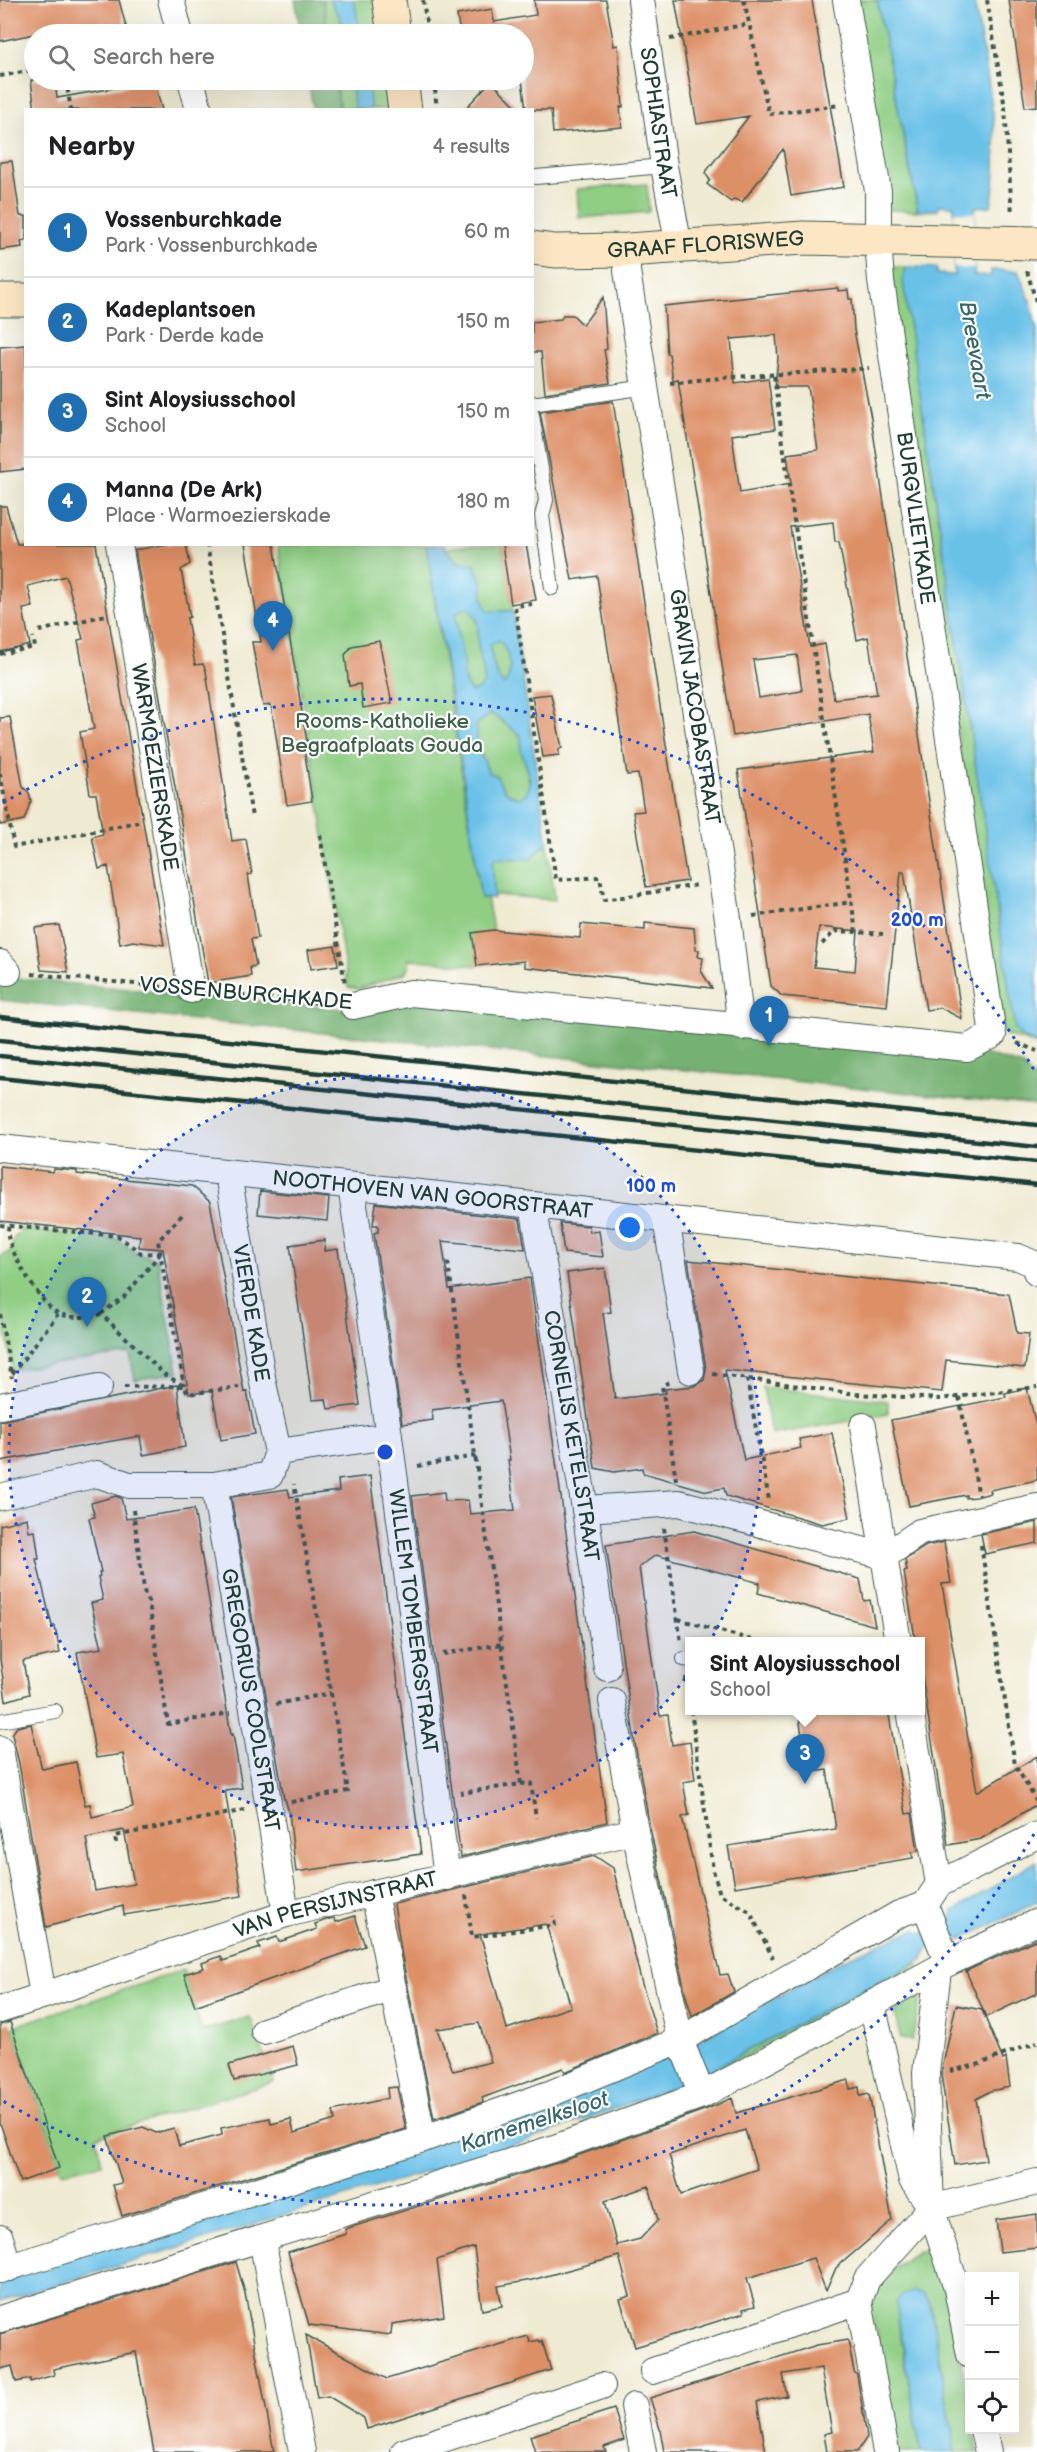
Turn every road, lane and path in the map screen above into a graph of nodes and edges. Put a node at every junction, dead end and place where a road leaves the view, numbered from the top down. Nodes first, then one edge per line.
1 (171, 0) edge
2 (388, 0) edge
3 (423, 0) edge
4 (641, 0) edge
5 (744, 0) edge
6 (846, 0) edge
7 (987, 0) edge
8 (177, 24) edge
9 (392, 24) edge
10 (427, 24) edge
11 (749, 24) junction
12 (648, 42) junction
13 (24, 72) edge
14 (0, 76) edge
15 (68, 90) edge
16 (194, 90) edge
17 (402, 90) edge
18 (435, 90) edge
19 (863, 102) junction
20 (71, 108) edge
21 (198, 108) edge
22 (405, 108) edge
23 (437, 108) edge
24 (664, 166) junction
25 (537, 177) dead end
26 (1013, 218) dead end
27 (878, 240) junction
28 (1037, 243) edge
29 (679, 247) junction
30 (534, 248) edge
31 (627, 250) junction
32 (0, 300) edge
33 (24, 300) edge
34 (894, 365) junction
35 (774, 376) junction
36 (646, 387) junction
37 (534, 404) edge
38 (534, 427) edge
39 (119, 546) edge
40 (207, 546) edge
41 (552, 588) dead end
42 (532, 604) dead end
43 (129, 610) junction
44 (39, 631) dead end
45 (33, 637) dead end
46 (0, 654) edge
47 (0, 773) edge
48 (252, 817) dead end
49 (163, 818) junction
50 (320, 835) dead end
51 (722, 882) junction
52 (852, 902) junction
53 (728, 919) junction
54 (856, 932) junction
55 (883, 934) dead end
56 (822, 944) dead end
57 (4, 967) edge
58 (191, 990) junction
59 (356, 1005) junction
60 (741, 1027) junction
61 (993, 1035) joint
62 (0, 1148) edge
63 (228, 1174) junction
64 (351, 1186) junction
65 (533, 1205) junction
66 (182, 1215) dead end
67 (666, 1219) junction
68 (0, 1225) edge
69 (9, 1226) junction
70 (161, 1254) junction
71 (448, 1262) dead end
72 (1037, 1273) edge
73 (0, 1314) edge
74 (58, 1314) junction
75 (101, 1314) junction
76 (692, 1371) junction
77 (747, 1379) junction
78 (263, 1383) junction
79 (184, 1386) junction
80 (99, 1387) joint
81 (1037, 1387) edge
82 (959, 1397) junction
83 (0, 1406) edge
84 (863, 1426) dead end
85 (389, 1436) junction
86 (278, 1452) junction
87 (476, 1456) junction
88 (394, 1470) junction
89 (129, 1485) junction
90 (214, 1485) junction
91 (0, 1497) edge
92 (670, 1503) junction
93 (1037, 1507) edge
94 (585, 1509) junction
95 (977, 1520) junction
96 (774, 1527) junction
97 (885, 1556) junction
98 (678, 1619) junction
99 (744, 1637) edge
100 (897, 1637) edge
101 (502, 1644) junction
102 (685, 1650) edge
103 (418, 1658) junction
104 (607, 1668) dead end
105 (331, 1693) junction
106 (612, 1701) dead end
107 (253, 1709) junction
108 (55, 1712) dead end
109 (692, 1715) edge
110 (911, 1715) edge
111 (0, 1721) edge
112 (0, 1749) edge
113 (521, 1784) junction
114 (437, 1797) junction
115 (1037, 1802) edge
116 (269, 1806) junction
117 (536, 1818) dead end
118 (635, 1831) junction
119 (1037, 1835) edge
120 (116, 1843) dead end
121 (455, 1875) junction
122 (939, 1884) junction
123 (374, 1893) junction
124 (286, 1914) junction
125 (553, 1916) dead end
126 (1037, 1922) edge
127 (937, 1942) junction
128 (784, 1980) junction
129 (393, 1988) junction
130 (42, 1995) junction
131 (872, 2004) junction
132 (0, 2010) edge
133 (264, 2031) dead end
134 (1037, 2042) edge
135 (691, 2066) junction
136 (926, 2073) junction
137 (423, 2139) junction
138 (1037, 2182) edge
139 (931, 2208) junction
140 (0, 2238) edge
141 (262, 2239) junction
142 (4, 2269) edge
143 (859, 2301) junction
144 (0, 2319) edge
145 (965, 2333) edge
146 (653, 2371) dead end
147 (602, 2386) dead end
148 (634, 2406) dead end
149 (984, 2434) edge
150 (449, 2445) edge
151 (302, 2452) edge
152 (404, 2452) edge
153 (643, 2452) edge
154 (886, 2452) edge
155 (988, 2452) edge

1 - 8 street
2 - 9 main road
3 - 10 path
4 - 12 street, SOPHIASTRAAT
5 - 11 path
6 - 19 street, BURGVLIETKADE
7 - 26 path
11 - 12 path
11 - 19 path
12 - 24 street, SOPHIASTRAAT
13 - 14 path
15 - 20 path
16 - 21 street
17 - 22 main road
18 - 23 path
19 - 27 street, BURGVLIETKADE
24 - 25 lane
24 - 29 street, SOPHIASTRAAT
27 - 28 main road, GRAAF FLORISWEG
27 - 29 main road, GRAAF FLORISWEG
27 - 34 street, BURGVLIETKADE
29 - 31 main road, GRAAF FLORISWEG
30 - 31 main road, GRAAF FLORISWEG
31 - 36 street, GRAVIN JACOBASTRAAT
32 - 33 main road
34 - 35 path
34 - 61 street, BURGVLIETKADE
35 - 36 path
35 - 52 path
36 - 37 lane
36 - 51 street, GRAVIN JACOBASTRAAT
38 - 41 lane
39 - 43 street, WARMOEZIERSKADE
40 - 48 path
42 - 51 path
43 - 44 path
43 - 49 street, WARMOEZIERSKADE
45 - 46 path
47 - 49 path
49 - 58 street, WARMOEZIERSKADE
50 - 59 path
51 - 53 street, GRAVIN JACOBASTRAAT
52 - 53 path
52 - 54 path
53 - 60 street, GRAVIN JACOBASTRAAT
54 - 55 path
54 - 56 path
57 - 58 path, VOSSENBURCHKADE
58 - 59 path, VOSSENBURCHKADE
59 - 60 street, VOSSENBURCHKADE
60 - 61 street, VOSSENBURCHKADE
62 - 63 street, NOOTHOVEN VAN GOORSTRAAT
63 - 64 street, NOOTHOVEN VAN GOORSTRAAT
63 - 78 street, VIERDE KADE
64 - 65 street, NOOTHOVEN VAN GOORSTRAAT
64 - 85 street, WILLEM TOMBERGSTRAAT
65 - 67 street, NOOTHOVEN VAN GOORSTRAAT
65 - 94 street, CORNELIS KETELSTRAAT
66 - 70 path
67 - 72 street, NOOTHOVEN VAN GOORSTRAAT
67 - 76 street
68 - 69 path
69 - 70 path
69 - 74 path
70 - 75 path
70 - 79 path
71 - 87 path
73 - 74 path
74 - 75 path
75 - 79 path
76 - 77 path
76 - 92 path
77 - 82 path
77 - 96 path
78 - 79 path
78 - 86 street, VIERDE KADE
79 - 80 path
80 - 83 street
81 - 82 path
82 - 95 path
84 - 97 street
85 - 86 street
85 - 88 street, WILLEM TOMBERGSTRAAT
86 - 90 street
86 - 105 path
87 - 88 path
87 - 101 path
88 - 103 street, WILLEM TOMBERGSTRAAT
89 - 90 street
89 - 91 street
89 - 107 path
90 - 107 street, GREGORIUS COOLSTRAAT
92 - 94 street
92 - 96 street
92 - 98 path
93 - 95 street
94 - 104 street, CORNELIS KETELSTRAAT
95 - 97 street
95 - 115 path
96 - 97 street
97 - 100 street
98 - 99 path
98 - 102 path
101 - 103 path
101 - 113 path
103 - 114 street, WILLEM TOMBERGSTRAAT
105 - 107 path
105 - 116 path
106 - 118 street
107 - 116 street, GREGORIUS COOLSTRAAT
108 - 111 lane
109 - 128 path
110 - 122 street
112 - 130 street
113 - 114 path
113 - 117 path
114 - 121 street, WILLEM TOMBERGSTRAAT
116 - 120 path
116 - 124 street, GREGORIUS COOLSTRAAT
118 - 121 street, VAN PERSIJNSTRAAT
118 - 135 street
119 - 122 street
121 - 123 street, VAN PERSIJNSTRAAT
121 - 125 path
122 - 127 street
123 - 124 street, VAN PERSIJNSTRAAT
123 - 129 street
124 - 130 street, VAN PERSIJNSTRAAT
126 - 127 street
127 - 128 street
127 - 131 street
127 - 136 street
128 - 135 street
129 - 133 street
129 - 137 street
130 - 132 street, VAN PERSIJNSTRAAT
131 - 135 street
131 - 139 street
134 - 136 path
135 - 137 street
135 - 141 street
136 - 139 street
137 - 142 street
138 - 139 street
139 - 143 street
139 - 145 street
140 - 142 street
141 - 144 street
141 - 151 street
143 - 146 street
143 - 154 street
147 - 150 street
148 - 153 street
149 - 155 street
150 - 152 street

